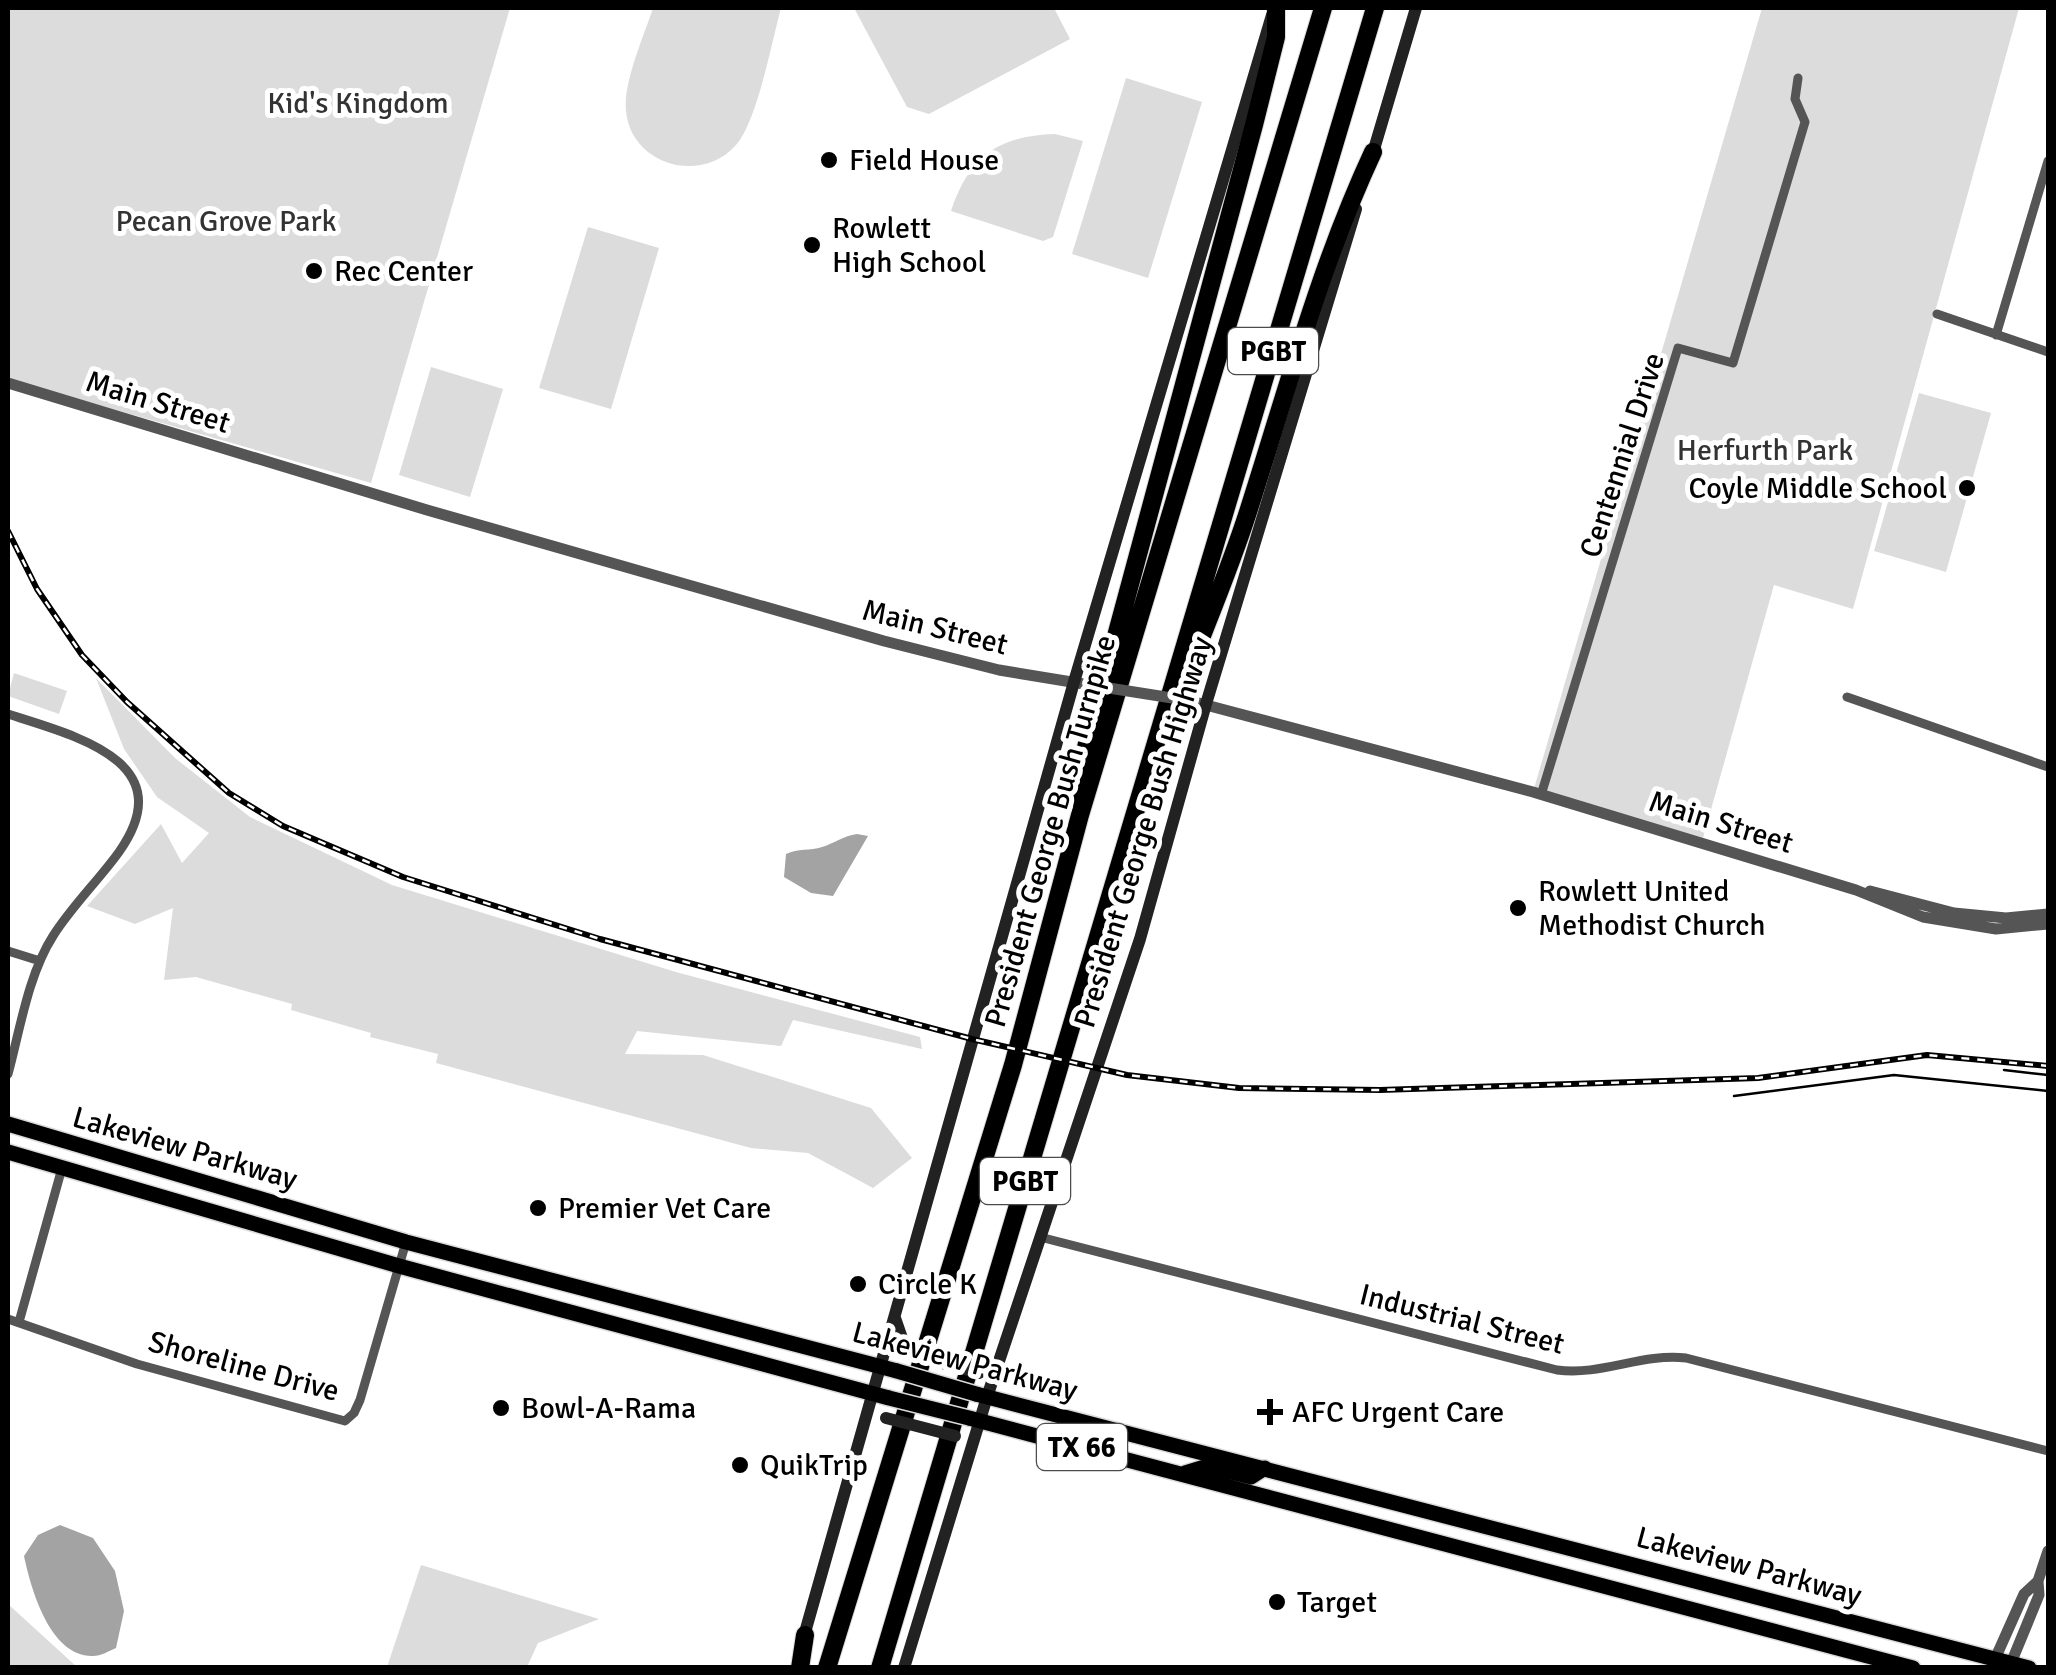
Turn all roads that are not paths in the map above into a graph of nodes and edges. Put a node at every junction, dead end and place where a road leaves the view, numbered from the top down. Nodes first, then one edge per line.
1 (1275, 8) edge
2 (1323, 8) edge
3 (1375, 8) edge
4 (1416, 8) edge
5 (1798, 78) dead end
6 (1373, 152) junction
7 (2048, 160) edge
8 (1937, 314) dead end
9 (1996, 335) junction
10 (2048, 352) edge
11 (8, 384) edge
12 (1074, 682) junction
13 (1170, 694) junction
14 (1847, 697) dead end
15 (1199, 703) junction
16 (8, 714) edge
17 (2048, 767) edge
18 (1541, 795) junction
19 (1080, 815) junction
20 (1856, 890) junction
21 (2048, 914) edge
22 (2048, 924) edge
23 (8, 951) edge
24 (40, 961) junction
25 (8, 1074) edge
26 (8, 1124) edge
27 (8, 1152) edge
28 (62, 1168) junction
29 (1040, 1237) junction
30 (406, 1242) junction
31 (399, 1266) junction
32 (642, 1304) junction
33 (894, 1316) junction
34 (8, 1319) edge
35 (19, 1322) junction
36 (636, 1331) junction
37 (997, 1365) junction
38 (880, 1367) junction
39 (872, 1393) junction
40 (981, 1395) junction
41 (974, 1419) junction
42 (857, 1446) junction
43 (2048, 1450) edge
44 (1265, 1468) junction
45 (1185, 1474) junction
46 (961, 1481) junction
47 (1405, 1505) junction
48 (1398, 1530) junction
49 (2048, 1551) edge
50 (1674, 1575) junction
51 (1666, 1602) junction
52 (805, 1635) joint
53 (2002, 1664) edge
54 (796, 1668) edge
55 (827, 1668) edge
56 (880, 1668) edge
57 (904, 1668) edge
58 (1913, 1668) edge
59 (2029, 1668) edge

1 - 12 main road
1 - 19 highway
2 - 19 highway, President George Bush Turnpike / PGBT
3 - 13 highway, PGBT
4 - 6 main road, President George Bush Highway
5 - 18 street, Centennial Drive
6 - 13 highway
6 - 15 main road, President George Bush Highway
7 - 9 street
8 - 9 street
9 - 10 street
11 - 12 street, Main Street
12 - 15 street, Main Street, bridge
12 - 33 main road
13 - 56 highway, PGBT
14 - 17 street
15 - 18 street, Main Street
15 - 29 main road, President George Bush Highway
16 - 24 street
18 - 20 street, Main Street
19 - 55 highway, President George Bush Turnpike / PGBT
20 - 21 street, Main Street
20 - 22 street, Main Street
23 - 24 street
24 - 25 street
26 - 30 main road, Lakeview Parkway / TX 66
27 - 28 main road, Lakeview Parkway / TX 66
28 - 31 main road, Lakeview Parkway / TX 66
28 - 35 street
29 - 37 main road, President George Bush Highway
29 - 43 street, Industrial Street
30 - 31 street, Shoreline Drive
30 - 32 main road, Lakeview Parkway / TX 66
31 - 35 street, Shoreline Drive
31 - 36 main road, Lakeview Parkway / TX 66
32 - 36 main road
32 - 38 main road, Lakeview Parkway / TX 66
33 - 37 main road, bridge
33 - 38 main road
34 - 35 street, Shoreline Drive
36 - 39 main road, Lakeview Parkway / TX 66
37 - 40 main road, President George Bush Highway
38 - 39 main road
38 - 40 main road, Lakeview Parkway / TX 66, bridge
39 - 41 main road, Lakeview Parkway / TX 66, bridge
39 - 42 main road
40 - 41 main road, President George Bush Highway
40 - 44 main road, Lakeview Parkway / TX 66
41 - 45 main road, Lakeview Parkway / TX 66
41 - 46 main road, President George Bush Highway
42 - 46 main road, bridge
42 - 52 main road
44 - 45 main road
44 - 47 main road, Lakeview Parkway / TX 66
45 - 48 main road, Lakeview Parkway / TX 66
46 - 57 main road, President George Bush Highway
47 - 48 main road
47 - 50 main road, Lakeview Parkway / TX 66
48 - 51 main road, Lakeview Parkway / TX 66
49 - 53 street
50 - 51 main road
50 - 53 main road, Lakeview Parkway / TX 66
51 - 58 main road, Lakeview Parkway / TX 66
52 - 54 highway
53 - 59 main road, Lakeview Parkway / TX 66

